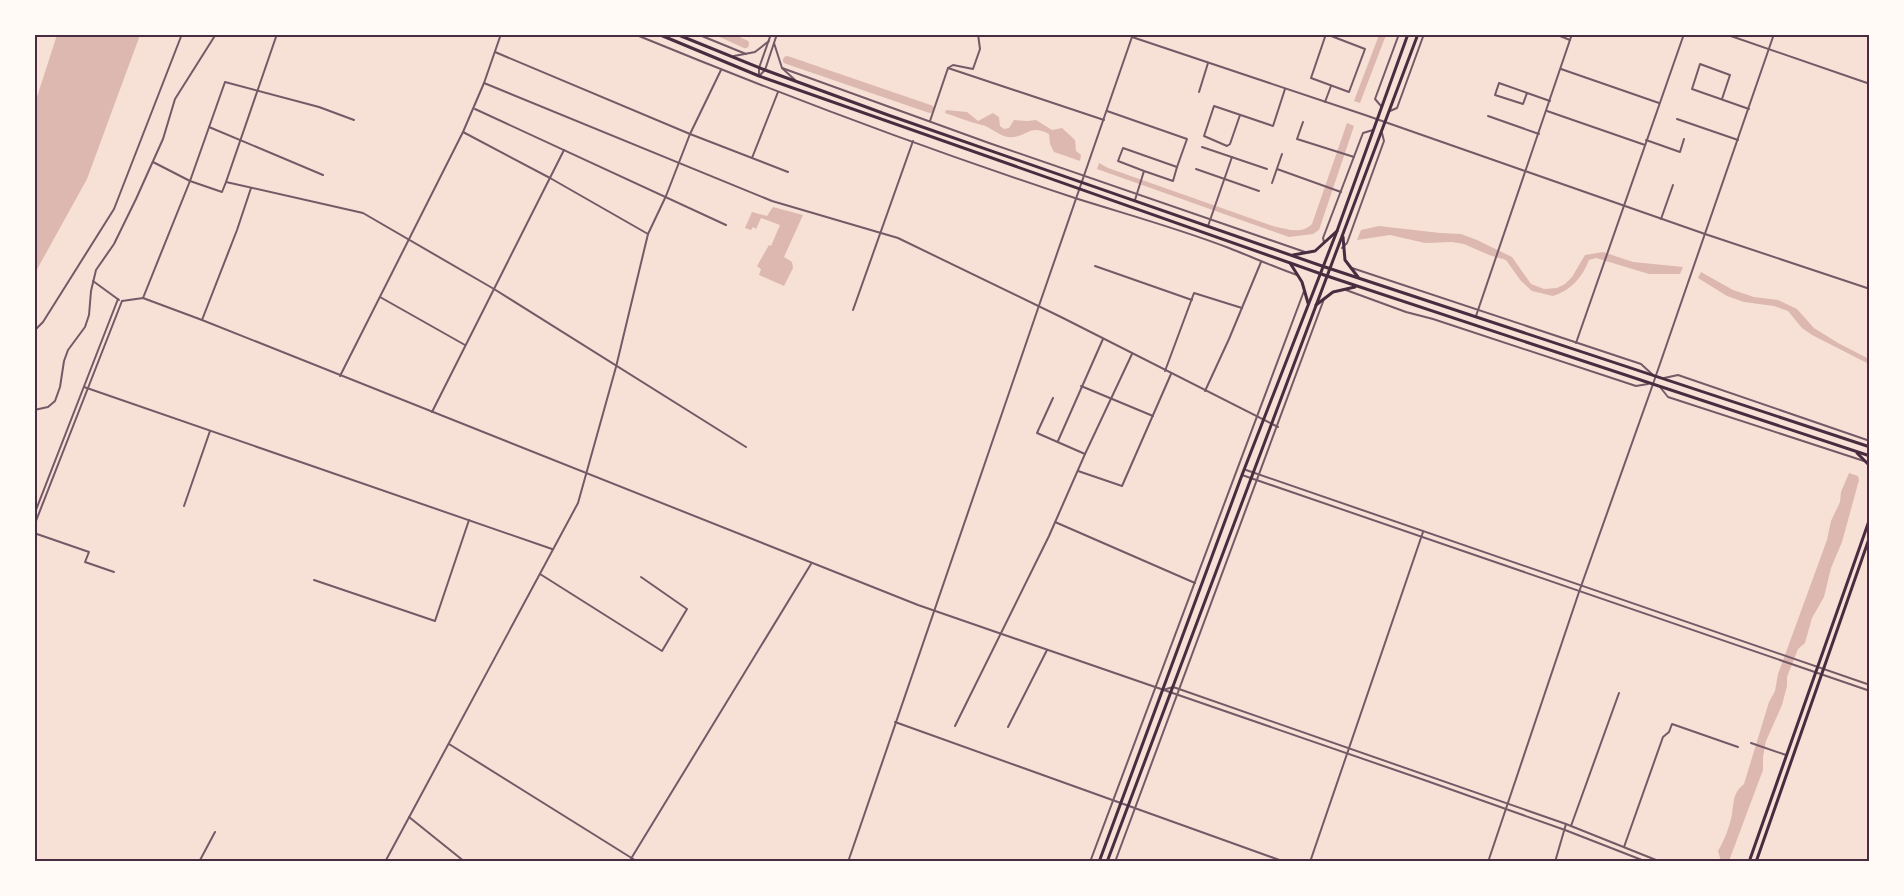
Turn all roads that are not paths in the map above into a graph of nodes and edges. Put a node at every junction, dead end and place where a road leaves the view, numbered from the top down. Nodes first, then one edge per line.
1 (183, 34) edge
2 (216, 34) edge
3 (277, 34) edge
4 (501, 34) edge
5 (634, 34) edge
6 (658, 34) edge
7 (676, 34) edge
8 (697, 34) edge
9 (771, 34) edge
10 (777, 34) edge
11 (978, 34) edge
12 (1399, 34) edge
13 (1408, 34) edge
14 (1418, 34) edge
15 (1424, 34) edge
16 (1555, 34) edge
17 (1572, 34) edge
18 (1684, 34) edge
19 (1725, 34) edge
20 (1774, 34) edge
21 (1133, 36) edge
22 (769, 40) junction
23 (1570, 40) junction
24 (774, 43) junction
25 (1769, 50) junction
26 (495, 52) junction
27 (746, 54) junction
28 (729, 57) junction
29 (1208, 63) junction
30 (759, 68) junction
31 (782, 68) junction
32 (948, 68) junction
33 (1561, 69) junction
34 (721, 70) junction
35 (765, 70) junction
36 (759, 76) junction
37 (797, 82) junction
38 (484, 83) junction
39 (756, 84) junction
40 (1869, 84) edge
41 (1331, 86) junction
42 (1286, 89) junction
43 (259, 90) junction
44 (778, 92) junction
45 (1199, 92) dead end
46 (1527, 93) junction
47 (1722, 99) junction
48 (1550, 101) junction
49 (1325, 102) junction
50 (1659, 103) junction
51 (1382, 107) junction
52 (474, 108) junction
53 (1749, 109) junction
54 (1107, 111) junction
55 (1390, 111) junction
56 (1546, 111) junction
57 (1240, 115) junction
58 (1488, 116) dead end
59 (1377, 119) junction
60 (1677, 119) dead end
61 (354, 120) dead end
62 (1104, 120) junction
63 (930, 121) junction
64 (1303, 122) dead end
65 (1386, 122) junction
66 (209, 127) junction
67 (1373, 130) junction
68 (463, 132) junction
69 (1382, 132) junction
70 (690, 134) junction
71 (1539, 134) junction
72 (1684, 139) dead end
73 (241, 140) junction
74 (1646, 140) junction
75 (1738, 140) junction
76 (913, 141) junction
77 (1645, 145) junction
78 (1202, 147) dead end
79 (564, 150) junction
80 (1282, 154) dead end
81 (1232, 157) junction
82 (1354, 157) junction
83 (752, 158) junction
84 (153, 162) junction
85 (679, 164) junction
86 (1177, 167) junction
87 (1196, 169) dead end
88 (1277, 169) junction
89 (1267, 170) dead end
90 (1144, 171) junction
91 (788, 172) dead end
92 (1526, 172) junction
93 (323, 175) dead end
94 (1086, 175) junction
95 (550, 178) junction
96 (1224, 179) junction
97 (190, 181) junction
98 (226, 182) junction
99 (1083, 182) junction
100 (1272, 183) dead end
101 (1673, 185) dead end
102 (251, 188) junction
103 (1081, 189) junction
104 (1259, 191) dead end
105 (1341, 192) junction
106 (1137, 193) junction
107 (666, 196) junction
108 (1077, 199) junction
109 (1134, 200) junction
110 (1624, 206) junction
111 (1210, 219) junction
112 (1661, 219) junction
113 (726, 225) dead end
114 (1208, 226) junction
115 (1337, 231) junction
116 (880, 233) junction
117 (1343, 233) junction
118 (648, 234) junction
119 (1705, 234) junction
120 (409, 240) junction
121 (1324, 244) junction
122 (1342, 248) junction
123 (1308, 253) junction
124 (1292, 255) junction
125 (1261, 262) junction
126 (1288, 262) junction
127 (1095, 266) dead end
128 (1322, 267) junction
129 (1350, 267) junction
130 (1330, 269) junction
131 (1319, 274) junction
132 (1299, 276) junction
133 (1327, 276) junction
134 (1359, 278) junction
135 (93, 281) junction
136 (1358, 286) junction
137 (1343, 288) junction
138 (494, 289) junction
139 (1869, 289) edge
140 (1304, 291) junction
141 (380, 297) junction
142 (1324, 297) junction
143 (143, 298) junction
144 (120, 300) junction
145 (1192, 300) junction
146 (1308, 303) junction
147 (1039, 306) junction
148 (1315, 307) junction
149 (1242, 308) junction
150 (853, 310) dead end
151 (1478, 311) junction
152 (1476, 317) junction
153 (202, 320) junction
154 (34, 331) edge
155 (1103, 339) junction
156 (1575, 343) junction
157 (465, 345) junction
158 (1132, 354) junction
159 (616, 367) junction
160 (1165, 371) junction
161 (1171, 374) junction
162 (340, 376) junction
163 (1655, 376) junction
164 (1663, 378) junction
165 (1652, 384) junction
166 (1081, 386) junction
167 (84, 387) junction
168 (1660, 387) junction
169 (88, 388) junction
170 (1205, 391) junction
171 (1053, 398) dead end
172 (1111, 399) junction
173 (34, 410) edge
174 (432, 412) junction
175 (1152, 416) junction
176 (1257, 417) junction
177 (1264, 420) junction
178 (1270, 423) junction
179 (1278, 427) junction
180 (210, 431) junction
181 (1058, 442) junction
182 (1869, 442) edge
183 (1860, 444) junction
184 (746, 447) dead end
185 (1869, 447) edge
186 (1856, 452) junction
187 (1085, 454) junction
188 (1869, 456) edge
189 (1866, 461) junction
190 (1869, 466) edge
191 (1245, 469) junction
192 (1078, 471) junction
193 (1252, 472) junction
194 (586, 474) junction
195 (1260, 474) junction
196 (1242, 475) junction
197 (1250, 478) junction
198 (1258, 480) junction
199 (183, 506) dead end
200 (34, 515) edge
201 (1869, 518) edge
202 (469, 520) junction
203 (1055, 522) junction
204 (34, 526) edge
205 (1423, 532) junction
206 (34, 533) edge
207 (1869, 536) edge
208 (1421, 537) junction
209 (553, 549) junction
210 (811, 564) junction
211 (114, 572) dead end
212 (540, 574) junction
213 (641, 577) dead end
214 (314, 580) dead end
215 (1195, 583) junction
216 (1581, 587) junction
217 (1579, 592) junction
218 (933, 610) junction
219 (999, 633) junction
220 (1047, 650) junction
221 (1816, 667) junction
222 (1822, 669) junction
223 (1815, 672) junction
224 (1820, 674) junction
225 (1869, 685) edge
226 (1155, 687) junction
227 (1173, 687) junction
228 (1179, 689) junction
229 (1163, 690) junction
230 (1869, 691) edge
231 (1171, 693) junction
232 (1619, 693) dead end
233 (1177, 694) junction
234 (1252, 714) junction
235 (1250, 720) junction
236 (895, 722) junction
237 (956, 726) dead end
238 (1008, 727) dead end
239 (1751, 743) dead end
240 (449, 744) junction
241 (1738, 747) dead end
242 (1348, 749) junction
243 (1347, 754) junction
244 (1786, 755) junction
245 (1429, 776) junction
246 (1427, 781) junction
247 (1113, 800) junction
248 (1121, 803) junction
249 (1508, 804) junction
250 (1128, 805) junction
251 (1135, 808) junction
252 (1506, 809) junction
253 (409, 817) junction
254 (1566, 824) junction
255 (1571, 826) junction
256 (1565, 830) junction
257 (215, 831) dead end
258 (1624, 847) junction
259 (630, 860) edge
260 (199, 861) edge
261 (385, 861) edge
262 (465, 861) edge
263 (638, 861) edge
264 (848, 861) edge
265 (1090, 861) edge
266 (1099, 861) edge
267 (1107, 861) edge
268 (1115, 861) edge
269 (1285, 861) edge
270 (1310, 861) edge
271 (1488, 861) edge
272 (1555, 861) edge
273 (1647, 861) edge
274 (1661, 861) edge
275 (1749, 861) edge
276 (1756, 861) edge

1 - 154 street
2 - 84 street
3 - 43 street
4 - 26 street
5 - 34 street
6 - 36 main road
7 - 28 main road
8 - 27 street
9 - 22 street
10 - 24 street
11 - 32 street
12 - 51 street
13 - 51 main road
14 - 55 main road
15 - 55 street
16 - 23 street
17 - 23 street
18 - 50 street
19 - 25 street
20 - 25 street
21 - 29 street
21 - 54 street
22 - 27 street
22 - 30 street
23 - 33 street
24 - 31 street
24 - 35 street
25 - 40 street
25 - 53 street
26 - 38 street
26 - 70 street
27 - 28 street
28 - 30 main road
29 - 42 street
29 - 45 street
30 - 35 main road
30 - 36 street
31 - 37 street
31 - 63 street
32 - 62 street
32 - 63 street
33 - 48 street
33 - 50 street
34 - 39 street
34 - 70 street
35 - 36 street
35 - 37 main road
36 - 39 street
36 - 103 main road
37 - 99 main road
38 - 52 street
38 - 85 street
39 - 44 street
41 - 41 street
41 - 49 street
42 - 49 street
42 - 57 street
43 - 61 street
43 - 66 street
43 - 73 street
44 - 76 street
44 - 83 street
46 - 46 street
46 - 48 street
47 - 47 street
47 - 53 street
48 - 56 street
49 - 59 street
50 - 74 street
51 - 59 main road
52 - 68 street
52 - 79 street
53 - 75 street
54 - 62 street
54 - 86 street
55 - 65 main road
56 - 71 street
56 - 77 street
57 - 57 street
58 - 71 street
59 - 65 street
59 - 67 main road
60 - 75 street
62 - 94 street
63 - 94 street
64 - 82 street
65 - 69 main road
65 - 92 street
66 - 73 street
66 - 97 street
67 - 82 street
67 - 115 main road
68 - 95 street
68 - 120 street
69 - 117 main road
69 - 122 street
70 - 83 street
70 - 85 street
71 - 92 street
72 - 74 street
73 - 93 street
73 - 98 street
74 - 77 street
75 - 119 street
76 - 108 street
76 - 116 street
77 - 110 street
78 - 81 street
79 - 95 street
79 - 107 street
80 - 88 street
81 - 89 street
81 - 96 street
82 - 105 street
83 - 91 street
84 - 97 street
84 - 135 street
85 - 107 street
85 - 116 street
86 - 90 street
86 - 90 street
87 - 96 street
88 - 100 street
88 - 105 street
90 - 106 street
92 - 110 street
92 - 151 street
94 - 99 street
94 - 106 street
95 - 118 street
95 - 138 street
96 - 104 street
96 - 111 street
97 - 98 street
97 - 143 street
98 - 102 street
99 - 103 street
99 - 109 main road
101 - 112 street
102 - 120 street
102 - 153 street
103 - 108 street
103 - 126 main road
105 - 121 street
106 - 109 street
106 - 111 street
107 - 113 street
107 - 118 street
108 - 125 street
108 - 147 street
109 - 114 main road
110 - 112 street
110 - 156 street
111 - 114 street
111 - 123 street
112 - 119 street
114 - 124 main road
115 - 121 main road
115 - 128 main road
116 - 147 street
116 - 150 street
117 - 122 main road
117 - 130 main road
118 - 159 street
119 - 139 street
119 - 163 street
120 - 138 street
120 - 141 street
121 - 123 main road
122 - 129 main road
123 - 124 main road
124 - 128 main road
125 - 132 street
125 - 149 street
126 - 131 main road
126 - 132 main road
127 - 145 street
128 - 130 main road
128 - 131 main road
129 - 134 main road
129 - 151 street
130 - 133 main road
130 - 134 main road
131 - 133 main road
131 - 146 main road
132 - 140 main road
133 - 136 main road
133 - 148 main road
134 - 152 main road
135 - 144 street
135 - 173 street
136 - 137 main road
136 - 165 main road
137 - 142 main road
137 - 165 street
138 - 157 street
138 - 159 street
140 - 146 main road
140 - 176 street
141 - 157 street
141 - 162 street
142 - 148 main road
142 - 179 street
143 - 144 street
143 - 153 street
144 - 167 street
144 - 169 street
145 - 149 street
145 - 160 street
146 - 177 main road
147 - 155 street
147 - 218 street
148 - 178 main road
149 - 170 street
151 - 152 street
151 - 156 street
152 - 163 main road
153 - 162 street
155 - 158 street
155 - 166 street
156 - 163 street
157 - 174 street
158 - 160 street
158 - 172 street
159 - 184 street
159 - 194 street
160 - 161 street
161 - 170 street
161 - 175 street
162 - 174 street
163 - 164 main road
163 - 165 street
164 - 182 street
164 - 183 main road
165 - 168 main road
165 - 216 street
166 - 172 street
166 - 181 street
167 - 169 street
167 - 200 street
168 - 186 main road
168 - 189 street
169 - 180 street
169 - 204 street
170 - 176 street
171 - 181 street
172 - 175 street
172 - 187 street
174 - 194 street
175 - 192 street
176 - 177 street
176 - 215 street
177 - 178 street
177 - 191 main road
178 - 179 street
178 - 193 main road
179 - 195 street
180 - 199 street
180 - 202 street
181 - 187 street
182 - 183 main road
183 - 185 main road
186 - 188 main road
186 - 189 main road
187 - 192 street
189 - 190 main road
191 - 193 street
191 - 196 main road
192 - 203 street
193 - 195 street
193 - 197 main road
194 - 209 street
194 - 210 street
195 - 198 street
195 - 205 street
196 - 197 street
196 - 229 main road
197 - 198 street
197 - 227 main road
198 - 208 street
198 - 228 street
201 - 221 main road
202 - 209 street
202 - 214 street
203 - 215 street
203 - 219 street
205 - 208 street
205 - 216 street
206 - 211 street
207 - 222 main road
208 - 217 street
208 - 242 street
209 - 212 street
210 - 218 street
210 - 259 street
212 - 213 street
212 - 240 street
215 - 226 street
216 - 217 street
216 - 221 street
217 - 223 street
217 - 249 street
218 - 219 street
218 - 236 street
219 - 220 street
219 - 237 street
220 - 226 street
220 - 238 street
221 - 222 street
221 - 223 main road
222 - 224 main road
222 - 225 street
223 - 224 street
223 - 244 main road
224 - 230 street
224 - 276 main road
226 - 229 street
226 - 247 street
227 - 228 street
227 - 229 street
227 - 231 main road
228 - 233 street
228 - 234 street
229 - 231 street
229 - 248 main road
231 - 233 street
231 - 250 main road
232 - 255 street
233 - 235 street
233 - 251 street
234 - 235 street
234 - 242 street
235 - 243 street
236 - 247 street
236 - 264 street
239 - 244 street
240 - 253 street
240 - 259 street
241 - 258 street
242 - 243 street
242 - 245 street
243 - 246 street
243 - 270 street
244 - 275 main road
245 - 246 street
245 - 249 street
246 - 252 street
247 - 248 street
247 - 265 street
248 - 250 street
248 - 266 main road
249 - 252 street
249 - 254 street
250 - 251 street
250 - 267 main road
251 - 268 street
251 - 269 street
252 - 256 street
252 - 271 street
253 - 261 street
253 - 262 street
254 - 255 street
254 - 256 street
255 - 258 street
256 - 272 street
256 - 273 street
257 - 260 street
258 - 274 street
259 - 263 street

